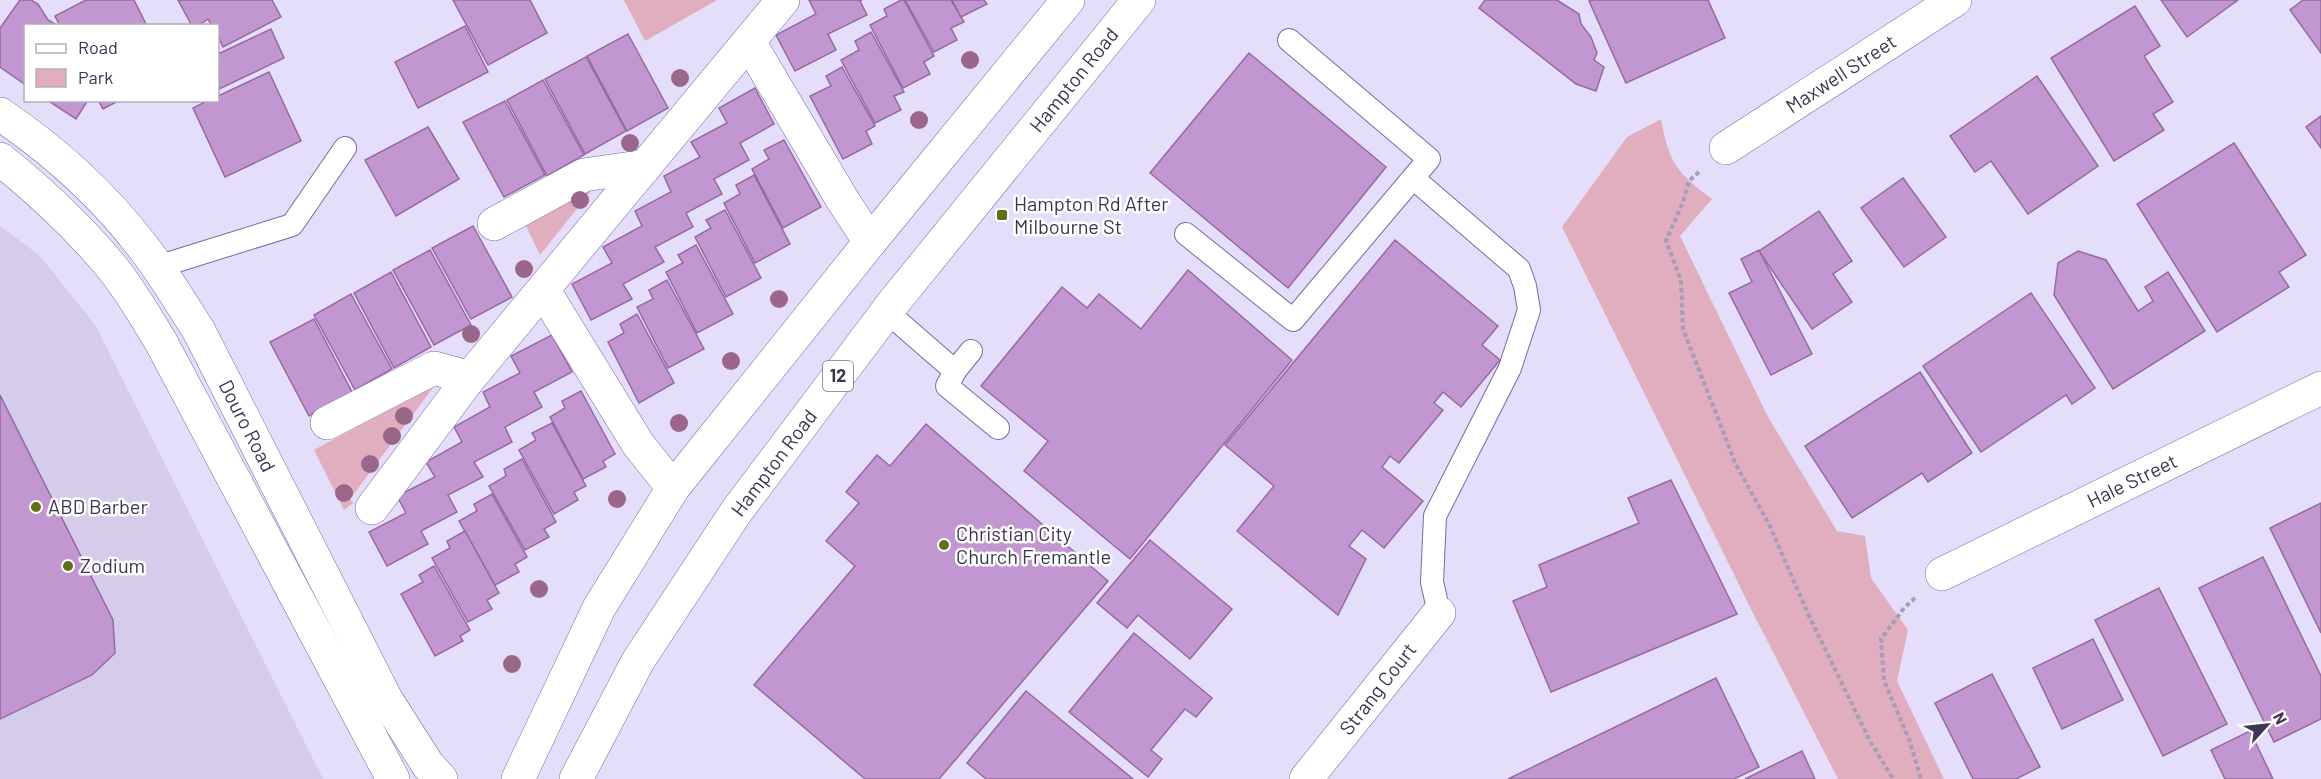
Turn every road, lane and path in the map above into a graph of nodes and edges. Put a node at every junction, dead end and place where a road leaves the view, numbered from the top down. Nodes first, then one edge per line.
1 (783, 0) edge
2 (1068, 0) edge
3 (1139, 0) edge
4 (1955, 0) edge
5 (1289, 40) dead end
6 (749, 42) junction
7 (0, 114) edge
8 (345, 148) dead end
9 (1726, 148) joint
10 (0, 159) edge
11 (646, 166) junction
12 (1413, 178) junction
13 (494, 224) dead end
14 (1186, 234) dead end
15 (870, 242) junction
16 (156, 267) junction
17 (544, 291) junction
18 (887, 312) junction
19 (971, 351) dead end
20 (955, 371) junction
21 (467, 381) junction
22 (2321, 388) edge
23 (327, 423) dead end
24 (998, 428) dead end
25 (674, 488) junction
26 (372, 508) dead end
27 (1942, 574) joint
28 (1439, 613) joint
29 (1318, 775) edge
30 (393, 779) edge
31 (441, 779) edge
32 (518, 779) edge
33 (576, 779) edge
34 (1893, 779) edge
35 (1921, 779) edge

1 - 6 street
2 - 15 street
3 - 18 street, Hampton Road / 12
4 - 9 street, Maxwell Street
5 - 12 lane
6 - 11 street
6 - 15 street
7 - 16 street, Douro Road
8 - 16 lane
9 - 34 path
10 - 30 street, Douro Road
11 - 13 street
11 - 17 street
12 - 14 lane
12 - 28 lane
15 - 25 street
16 - 31 street, Douro Road
17 - 21 street
17 - 25 street
18 - 20 lane
18 - 33 street, Hampton Road / 12
19 - 20 lane
20 - 24 lane
21 - 23 street
21 - 26 street
22 - 27 street, Hale Street
25 - 32 street
27 - 35 path
28 - 29 street, Strang Court

